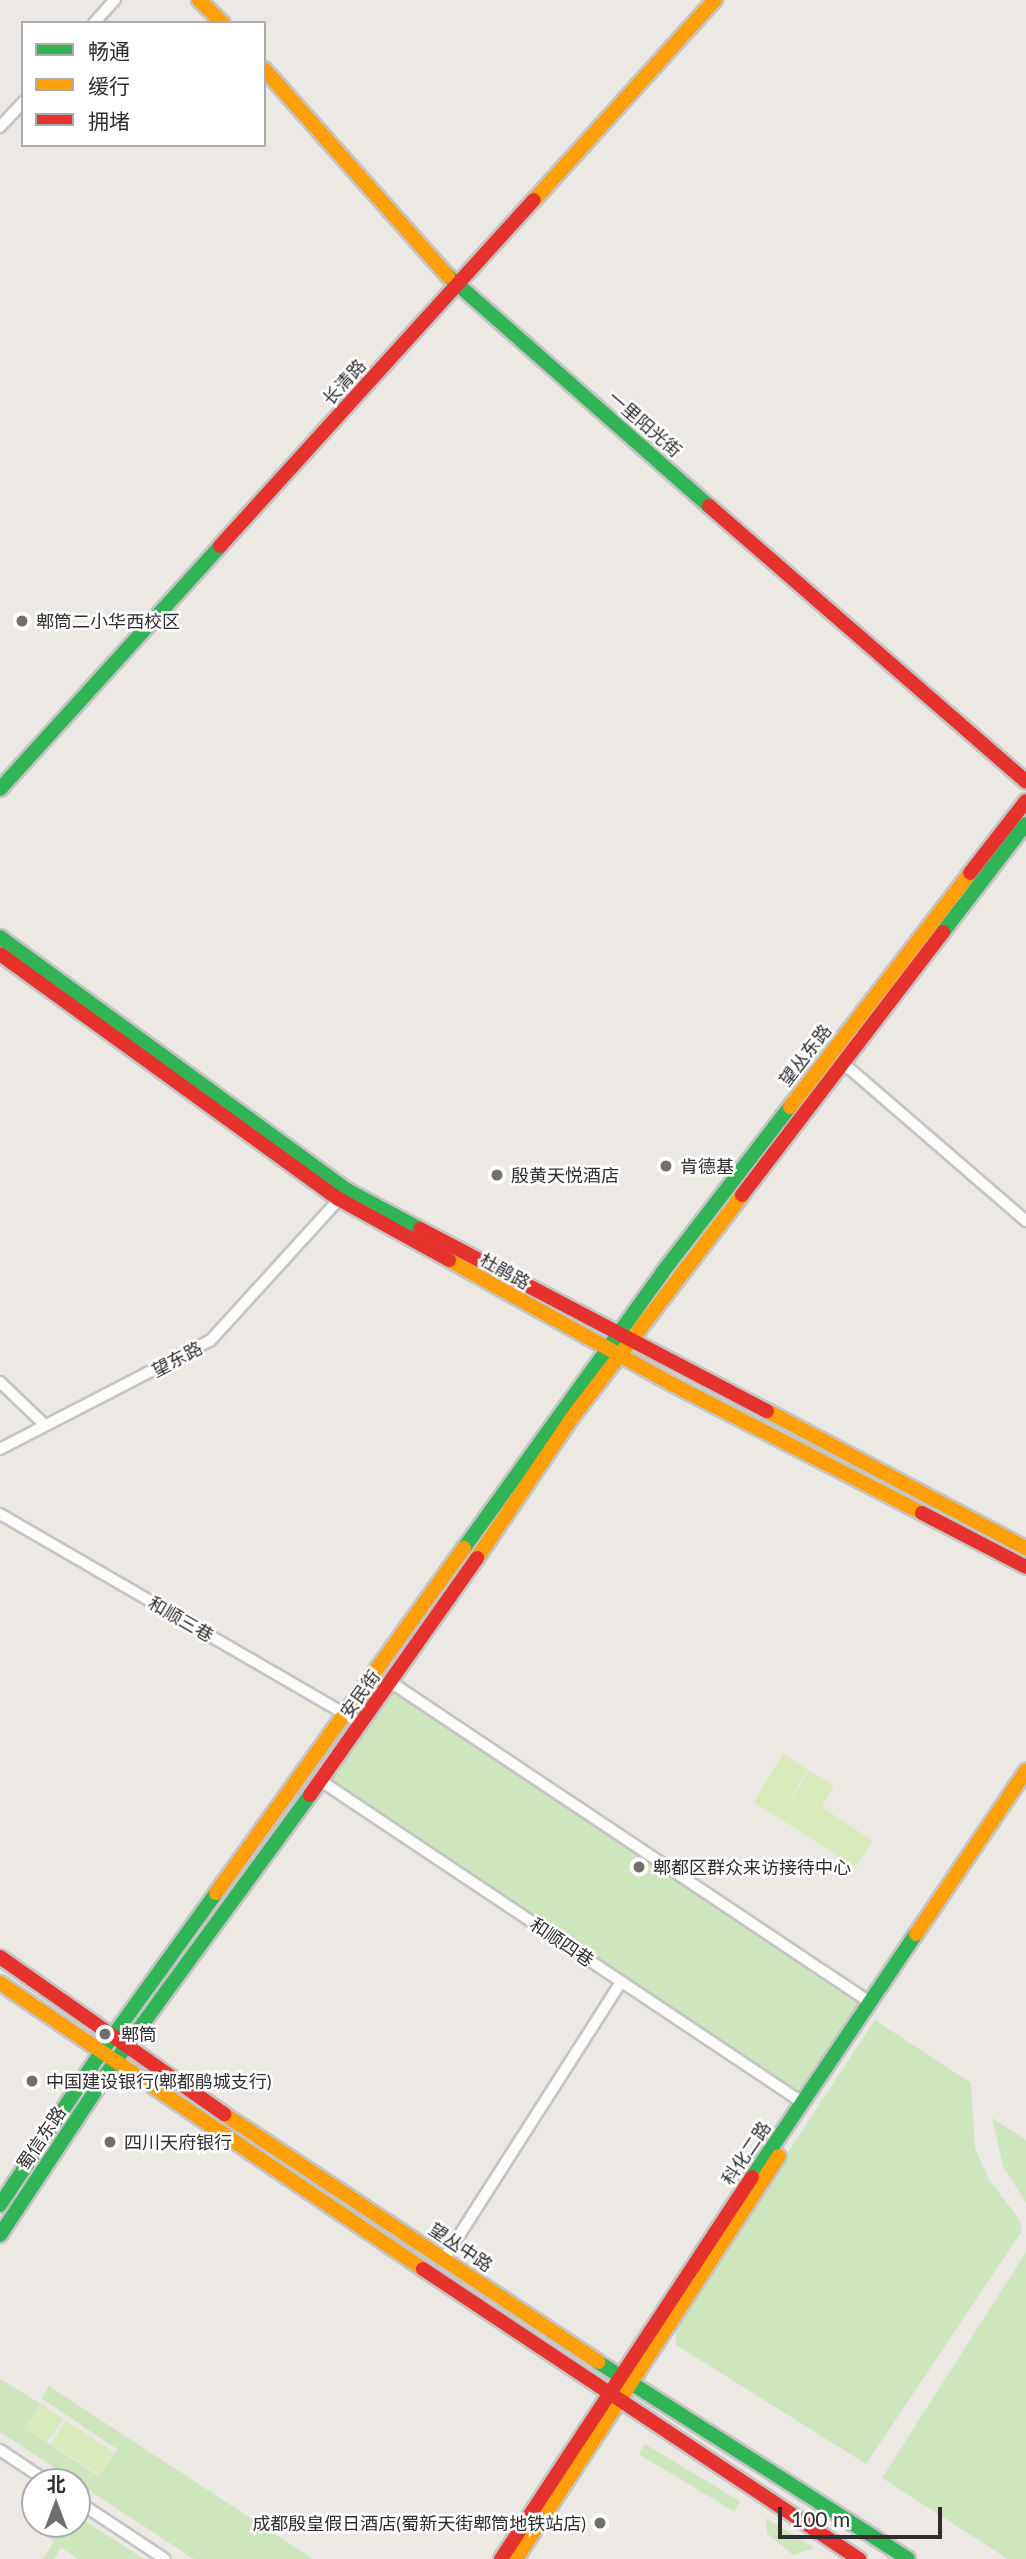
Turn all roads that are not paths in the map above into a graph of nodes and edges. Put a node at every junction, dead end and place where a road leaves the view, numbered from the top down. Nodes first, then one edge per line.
1 (115, 0) edge
2 (199, 0) edge
3 (715, 0) edge
4 (96, 21) edge
5 (221, 21) edge
6 (266, 71) edge
7 (21, 104) edge
8 (0, 127) edge
9 (457, 286) junction
10 (1026, 782) edge
11 (0, 789) edge
12 (1026, 801) edge
13 (1026, 824) edge
14 (0, 937) edge
15 (0, 954) edge
16 (843, 1063) junction
17 (343, 1195) junction
18 (1026, 1221) edge
19 (623, 1338) junction
20 (613, 1352) junction
21 (0, 1382) edge
22 (45, 1425) junction
23 (0, 1449) edge
24 (0, 1514) edge
25 (1026, 1548) edge
26 (1026, 1567) edge
27 (392, 1683) junction
28 (345, 1714) junction
29 (362, 1724) junction
30 (1026, 1771) edge
31 (321, 1782) junction
32 (1026, 1785) edge
33 (0, 1957) edge
34 (621, 1982) junction
35 (0, 1983) edge
36 (871, 2003) junction
37 (111, 2038) junction
38 (125, 2048) junction
39 (100, 2054) junction
40 (114, 2063) junction
41 (803, 2103) junction
42 (0, 2205) edge
43 (0, 2235) edge
44 (444, 2259) junction
45 (624, 2379) junction
46 (612, 2397) junction
47 (0, 2450) edge
48 (27, 2468) edge
49 (91, 2510) edge
50 (166, 2559) edge
51 (501, 2559) edge
52 (516, 2559) edge
53 (859, 2559) edge
54 (908, 2559) edge

1 - 4 street
2 - 5 main road
3 - 9 main road, 长清路
6 - 9 main road, 一里阳光街
7 - 8 street
9 - 10 main road, 一里阳光街
9 - 11 main road, 长清路
12 - 19 main road, 望丛东路
13 - 16 main road, 望丛东路
14 - 17 main road, 杜鹃路
15 - 17 main road, 杜鹃路
16 - 18 street
16 - 19 main road, 望丛东路
17 - 19 main road, 杜鹃路
17 - 20 main road, 杜鹃路
17 - 22 street, 望东路
19 - 20 main road, 安民街
19 - 25 main road, 杜鹃路
20 - 26 main road, 杜鹃路
20 - 27 main road, 安民街
20 - 28 main road, 安民街
21 - 22 street
22 - 23 street, 望东路
24 - 28 street, 和顺三巷
27 - 29 main road, 安民街
27 - 36 street
28 - 29 street, 和顺三巷
28 - 37 main road, 安民街
29 - 31 main road, 安民街
30 - 36 main road, 科化二路
31 - 34 street, 和顺四巷
31 - 38 main road, 安民街
32 - 45 main road
33 - 37 main road, 望丛中路
34 - 41 street, 和顺四巷
34 - 44 street
35 - 39 main road
36 - 41 main road, 科化二路
37 - 38 main road, 望丛中路
37 - 39 main road, 安民街
38 - 40 main road, 安民街
38 - 44 main road, 望丛中路
39 - 40 main road
39 - 42 main road, 蜀信东路
40 - 43 main road, 蜀信东路
40 - 46 main road
41 - 45 main road, 科化二路
44 - 45 main road, 望丛中路
45 - 46 main road, 科化二路
45 - 54 main road, 望丛中路
46 - 51 main road, 科化二路
46 - 52 main road
46 - 53 main road
47 - 48 street
49 - 50 street

